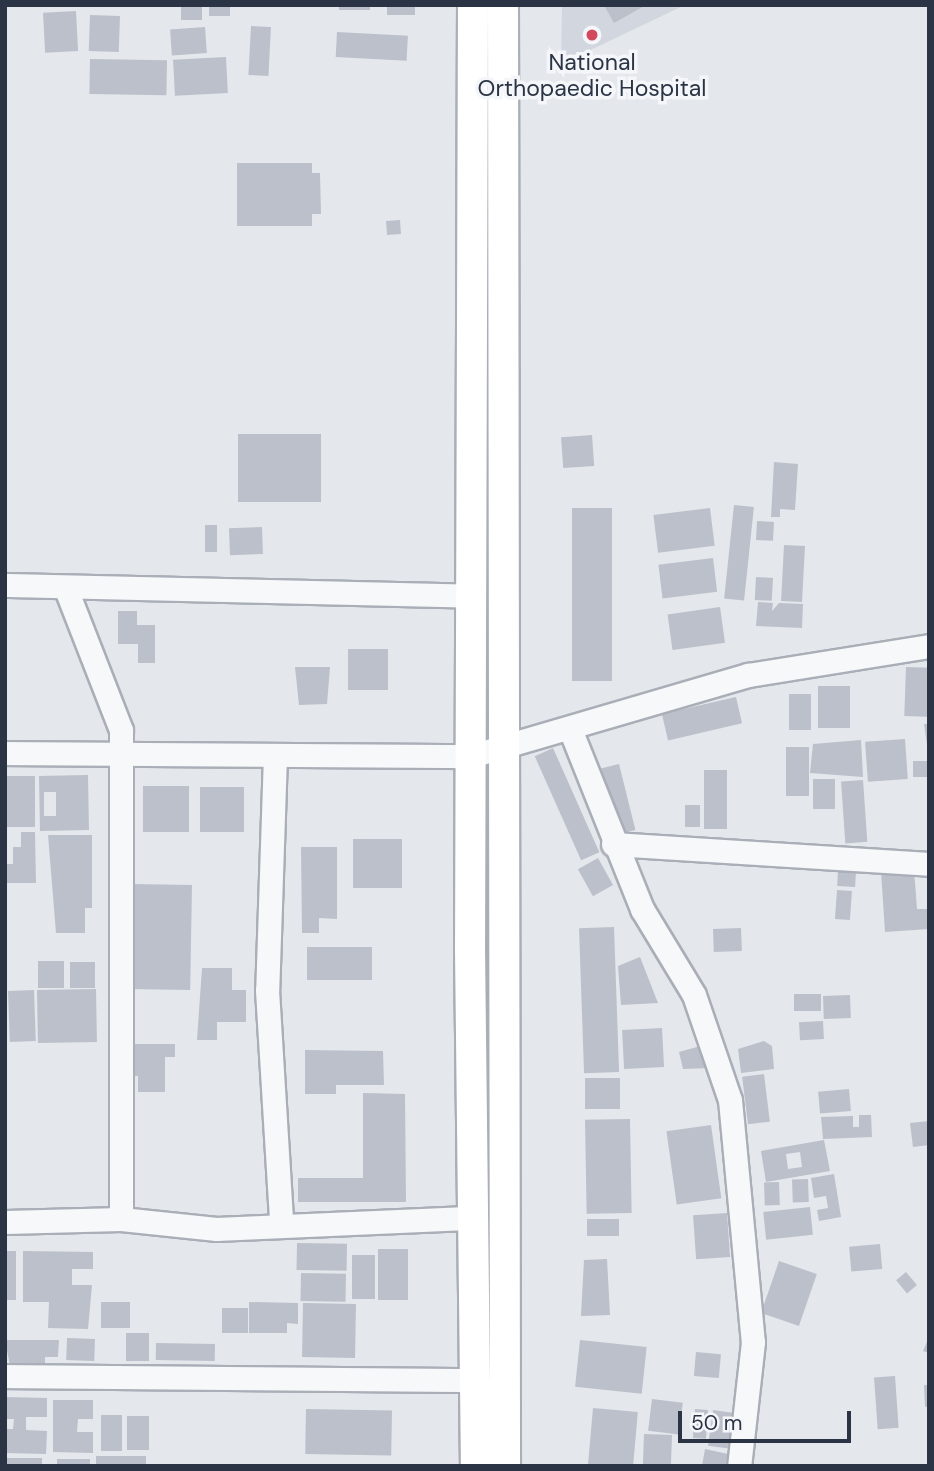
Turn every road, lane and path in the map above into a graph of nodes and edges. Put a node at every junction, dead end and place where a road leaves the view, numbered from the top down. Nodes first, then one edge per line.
1 (473, 5) edge
2 (503, 5) edge
3 (5, 585) edge
4 (66, 589) junction
5 (473, 596) junction
6 (929, 646) edge
7 (570, 729) junction
8 (503, 748) junction
9 (5, 753) edge
10 (123, 754) junction
11 (275, 755) junction
12 (471, 757) junction
13 (613, 844) junction
14 (929, 864) edge
15 (473, 1218) junction
16 (121, 1219) junction
17 (5, 1222) edge
18 (281, 1222) junction
19 (5, 1376) edge
20 (475, 1380) junction
21 (476, 1466) edge
22 (505, 1466) edge
23 (739, 1466) edge

1 - 5 main road
2 - 8 main road
3 - 4 street
4 - 5 street
4 - 10 street
5 - 12 main road
6 - 7 street
7 - 8 street
7 - 13 street
8 - 12 street
8 - 22 main road
9 - 10 street
10 - 11 street
10 - 16 street
11 - 12 street
11 - 18 street
12 - 15 main road
13 - 14 street
13 - 23 street
15 - 18 street
15 - 20 main road
16 - 17 street
16 - 18 street
19 - 20 street
20 - 21 main road

